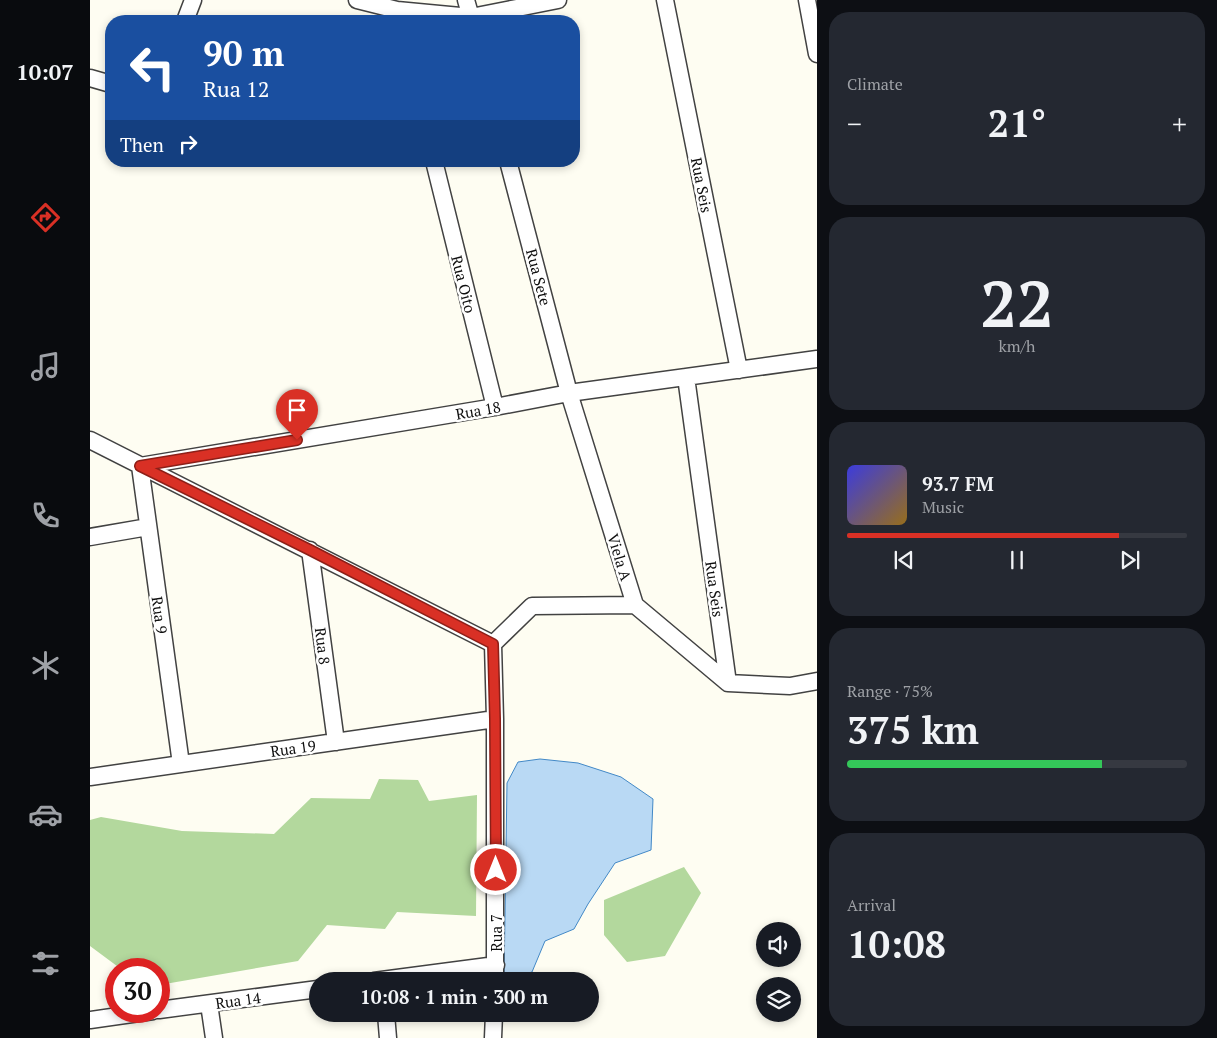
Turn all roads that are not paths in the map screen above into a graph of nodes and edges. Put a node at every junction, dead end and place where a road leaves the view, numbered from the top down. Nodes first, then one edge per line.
1 (193, 0) edge
2 (358, 0) edge
3 (466, 0) edge
4 (558, 0) edge
5 (665, 0) edge
6 (807, 0) edge
7 (187, 15) edge
8 (396, 15) edge
9 (470, 15) edge
10 (489, 15) edge
11 (817, 54) edge
12 (90, 78) edge
13 (105, 82) edge
14 (435, 167) edge
15 (510, 167) edge
16 (817, 359) edge
17 (739, 370) junction
18 (686, 377) junction
19 (569, 392) junction
20 (495, 407) junction
21 (90, 440) edge
22 (140, 466) junction
23 (148, 527) junction
24 (90, 537) edge
25 (310, 550) junction
26 (635, 605) junction
27 (493, 644) junction
28 (817, 681) edge
29 (728, 683) junction
30 (495, 719) junction
31 (336, 742) junction
32 (181, 764) junction
33 (90, 777) edge
34 (496, 965) junction
35 (445, 972) edge
36 (496, 972) edge
37 (309, 990) edge
38 (209, 1004) junction
39 (170, 1009) edge
40 (105, 1018) edge
41 (90, 1020) edge
42 (387, 1022) edge
43 (494, 1022) edge
44 (214, 1038) edge
45 (388, 1038) edge
46 (493, 1038) edge

1 - 7 street
2 - 8 street
3 - 9 street
4 - 10 street
5 - 17 street, Rua Seis
6 - 11 street
12 - 13 street
14 - 20 street, Rua Oito
15 - 19 street, Rua Sete
16 - 17 street, Rua 18
17 - 18 street, Rua 18
18 - 19 street, Rua 18
18 - 29 street, Rua Seis
19 - 20 street, Rua 18
19 - 26 street, Viela A
20 - 22 street, Rua 18
21 - 22 street
22 - 23 street, Rua 9
22 - 25 street
23 - 24 street
23 - 32 street, Rua 9
25 - 27 street
25 - 31 street, Rua 8
26 - 27 street
26 - 29 street
27 - 30 street, Rua 7
28 - 29 street
30 - 31 street, Rua 19
30 - 34 street, Rua 7
31 - 32 street, Rua 19
32 - 33 street, Rua 19
34 - 35 street
34 - 36 street, Rua 7
37 - 38 street, Rua 14
38 - 39 street, Rua 14
38 - 44 street
40 - 41 street
42 - 45 street
43 - 46 street

